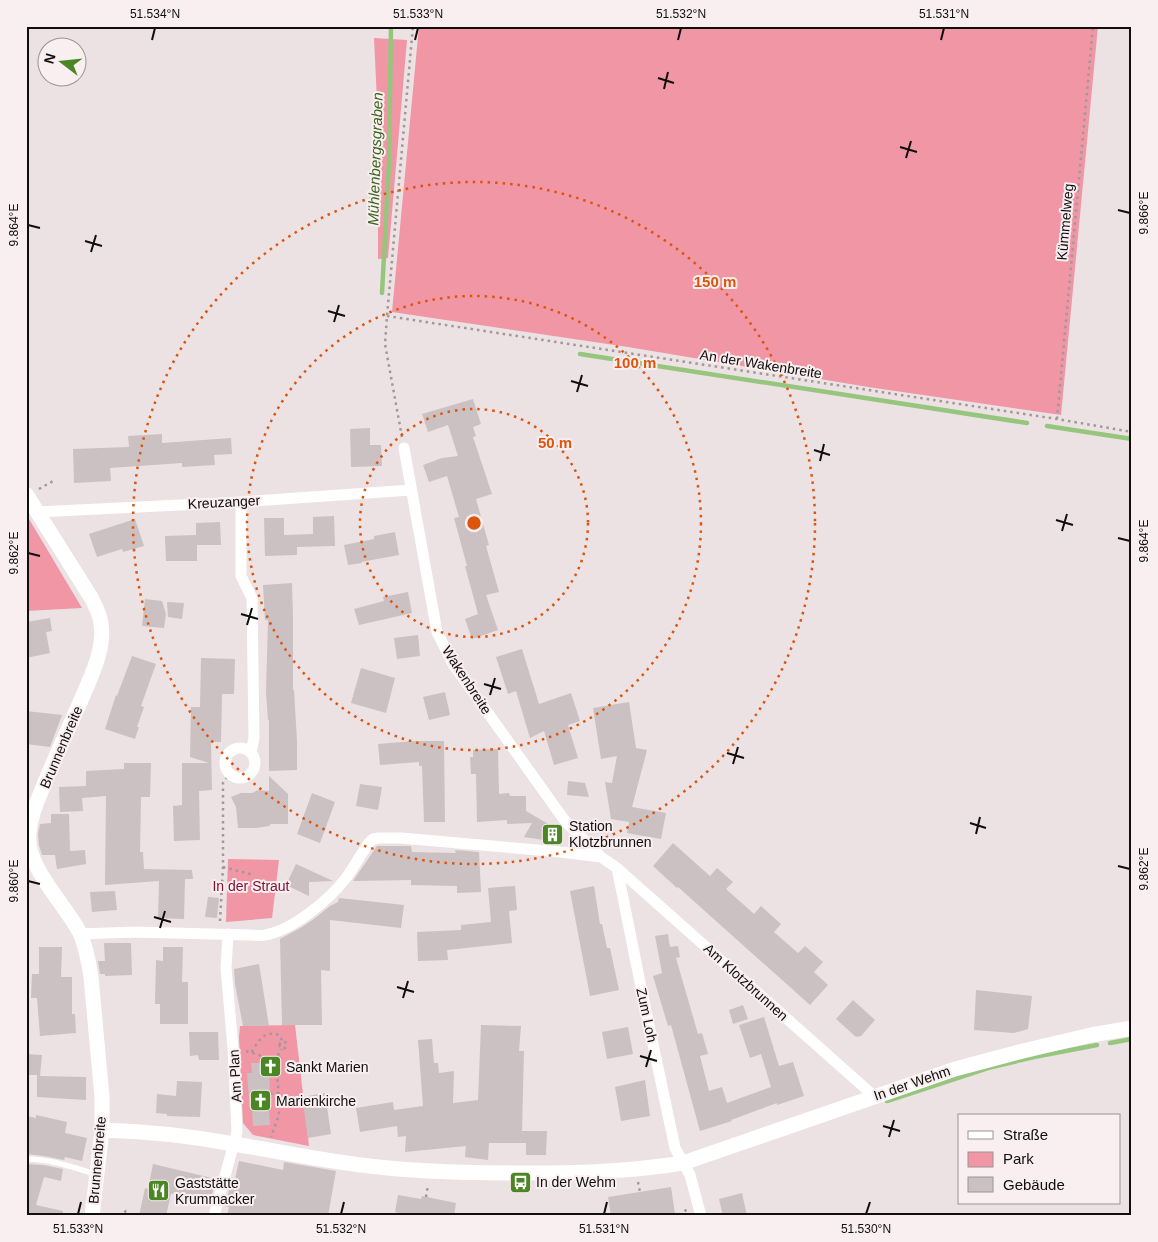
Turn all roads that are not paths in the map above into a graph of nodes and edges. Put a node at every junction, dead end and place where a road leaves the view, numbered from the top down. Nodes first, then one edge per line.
1 (404, 448) road end
2 (411, 490) junction
3 (26, 494) edge
4 (240, 502) junction
5 (37, 512) junction
6 (251, 752) junction
7 (601, 857) junction
8 (617, 868) junction
9 (80, 934) junction
10 (223, 934) junction
11 (1132, 1028) edge
12 (874, 1096) junction
13 (102, 1130) junction
14 (235, 1144) junction
15 (26, 1159) edge
16 (683, 1163) junction
17 (97, 1174) junction
18 (92, 1216) edge
19 (214, 1216) edge
20 (701, 1216) edge

1 - 2 street, Wakenbreite
2 - 4 street, Kreuzanger
2 - 7 street, Wakenbreite
3 - 5 street, Brunnenbreite
4 - 5 street, Kreuzanger
4 - 6 street
5 - 9 street, Brunnenbreite
6 - 6 street
7 - 8 street, Wakenbreite
7 - 10 street
8 - 12 street, Am Klotzbrunnen
8 - 16 street, Zum Loh
9 - 10 street
9 - 13 street, Brunnenbreite
10 - 14 street, Am Plan
11 - 12 street, In der Wehm
12 - 16 street, In der Wehm
13 - 14 street, In der Wehm
13 - 17 street, Brunnenbreite
14 - 16 street, In der Wehm
14 - 19 street, Am Plan
15 - 17 lane
16 - 20 street, Zum Loh
17 - 18 street, Brunnenbreite

